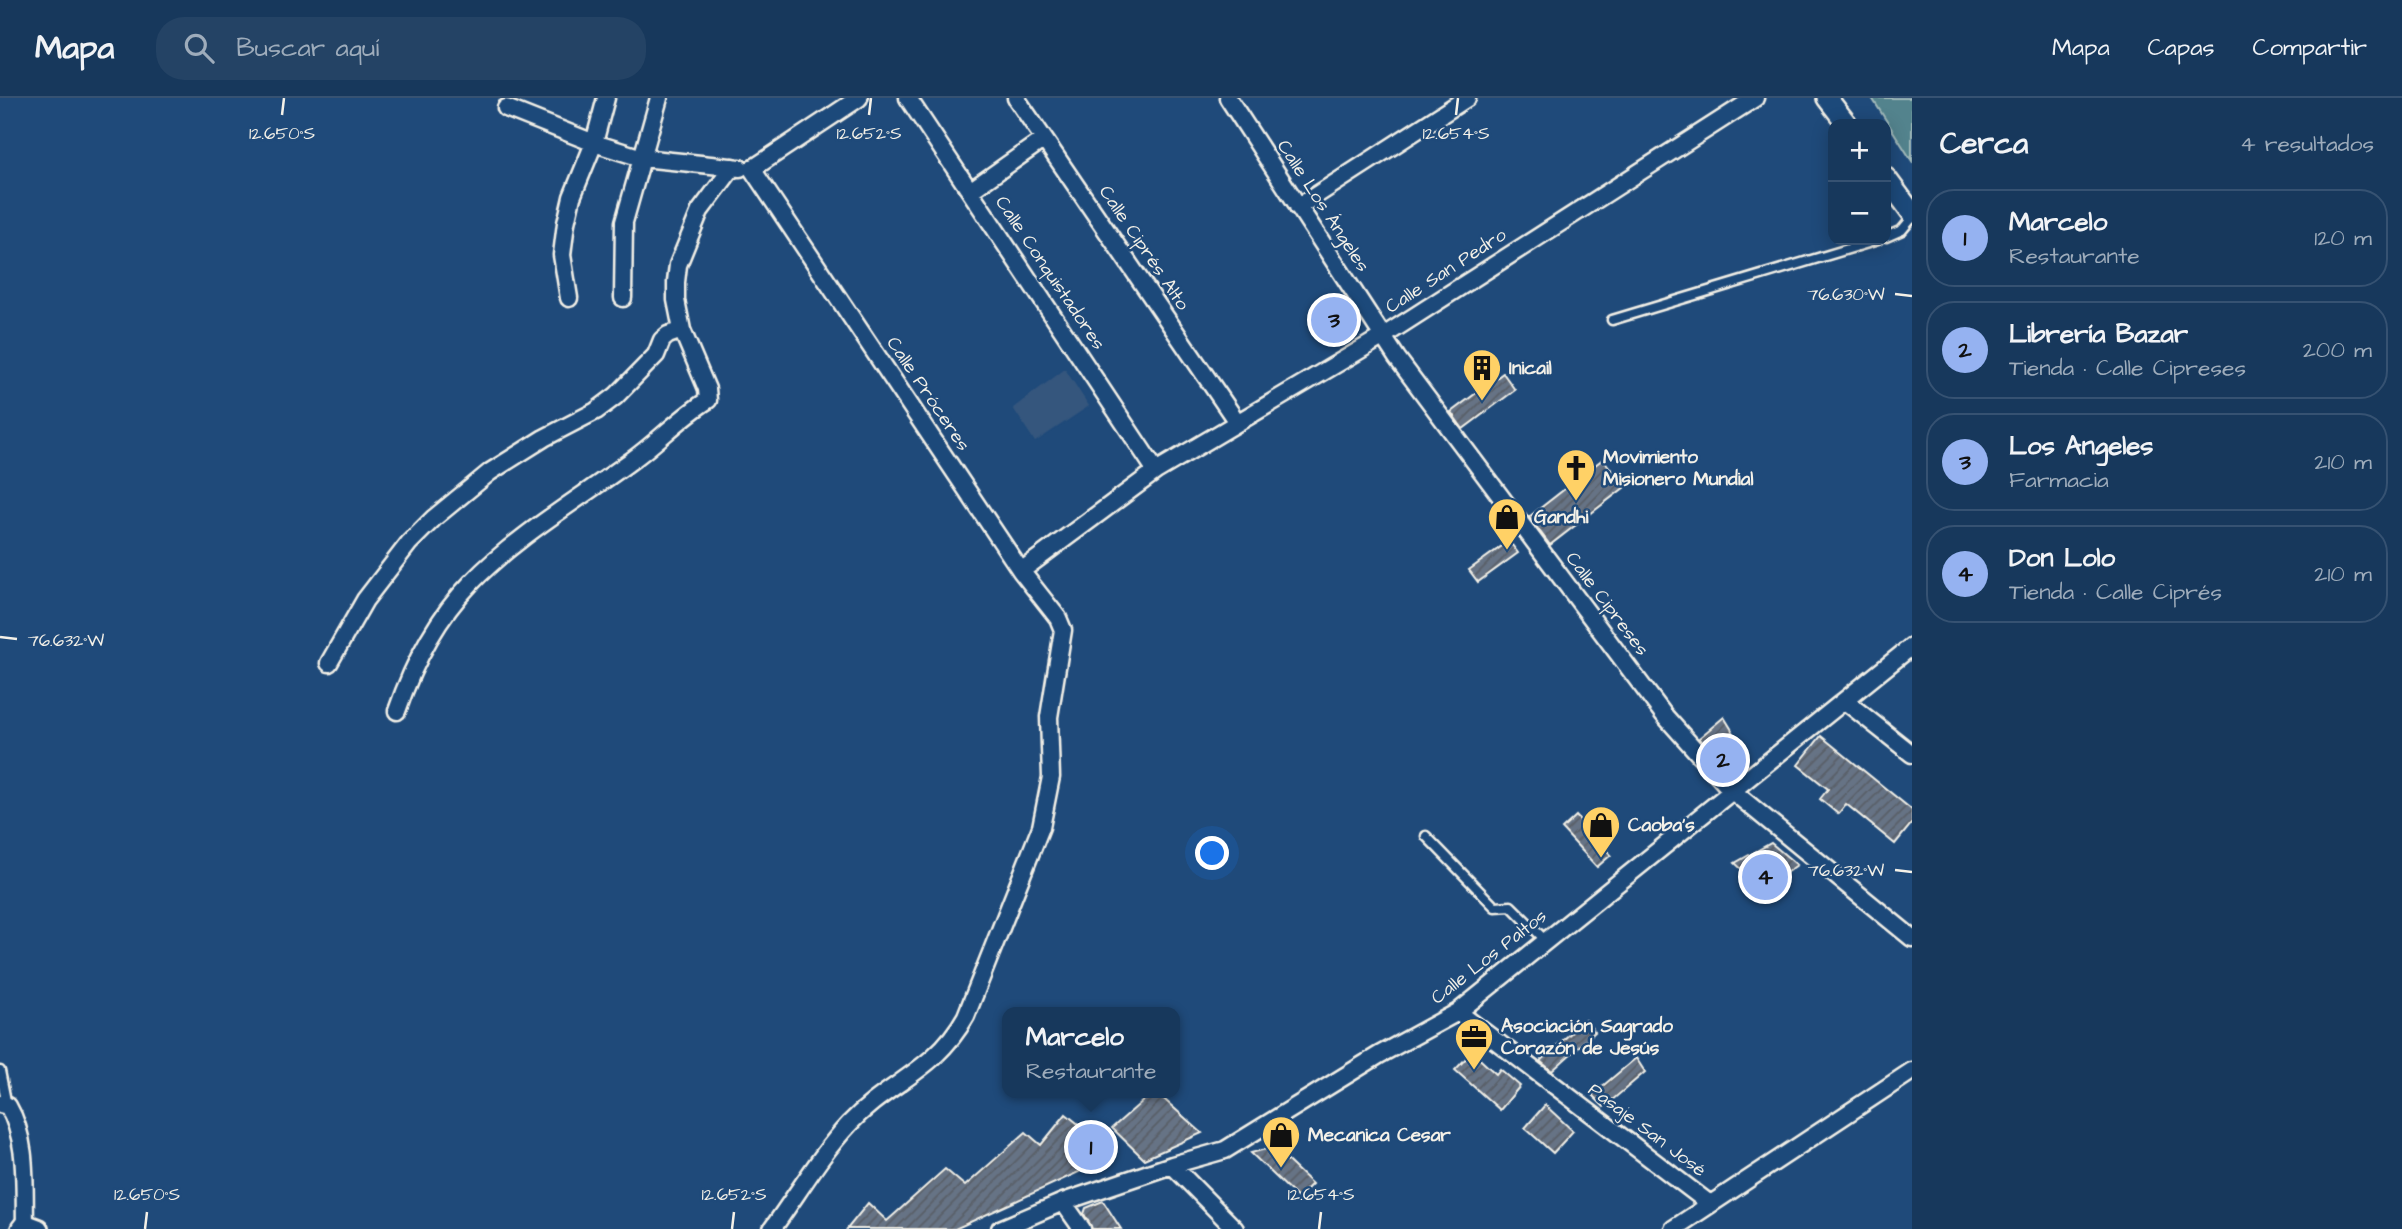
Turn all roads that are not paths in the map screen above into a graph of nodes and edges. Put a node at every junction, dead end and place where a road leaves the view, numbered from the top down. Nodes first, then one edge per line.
1 (606, 98) edge
2 (659, 98) edge
3 (859, 98) edge
4 (908, 98) edge
5 (1016, 98) edge
6 (1228, 98) edge
7 (1466, 98) edge
8 (1755, 98) edge
9 (1827, 98) edge
10 (506, 108) dead end
11 (1843, 119) edge
12 (1044, 139) junction
13 (594, 143) junction
14 (642, 158) junction
15 (733, 167) junction
16 (752, 169) junction
17 (1889, 182) edge
18 (970, 191) junction
19 (1298, 207) junction
20 (1912, 216) edge
21 (1891, 235) edge
22 (1861, 245) edge
23 (569, 298) dead end
24 (623, 298) dead end
25 (1612, 320) dead end
26 (682, 330) junction
27 (1382, 337) junction
28 (1237, 422) junction
29 (1156, 471) junction
30 (1021, 571) junction
31 (1912, 646) edge
32 (329, 663) dead end
33 (1845, 701) junction
34 (397, 711) dead end
35 (1912, 754) edge
36 (1731, 790) junction
37 (1426, 836) dead end
38 (1912, 938) edge
39 (1546, 941) junction
40 (1458, 1012) junction
41 (0, 1071) edge
42 (1912, 1071) edge
43 (4, 1105) edge
44 (1172, 1165) junction
45 (1063, 1202) junction
46 (1710, 1205) junction
47 (28, 1227) edge
48 (772, 1229) edge
49 (1000, 1229) edge
50 (1082, 1229) edge
51 (1235, 1229) edge
52 (1674, 1229) edge

1 - 13 street
2 - 14 street
3 - 16 street
4 - 18 street, Calle Conquistadores
5 - 12 street, Calle Ciprés Alto
6 - 19 street, Calle Los Ángeles
7 - 19 street
8 - 27 street, Calle San Pedro
9 - 11 street
10 - 13 street
12 - 18 street
12 - 28 street, Calle Ciprés Alto
13 - 14 street
13 - 23 street
14 - 15 street
14 - 24 street
15 - 16 street
15 - 26 street
16 - 30 street, Calle Próceres
17 - 20 street
18 - 29 street, Calle Conquistadores
19 - 27 street, Calle Los Ángeles
20 - 21 lane
22 - 25 lane
26 - 32 street
26 - 34 street
27 - 28 street, Calle San Pedro
27 - 36 street, Calle Cipreses
28 - 29 street, Calle San Pedro
29 - 30 street, Calle San Pedro
30 - 48 street, Calle Próceres
31 - 33 street, Calle Los Paltos
33 - 35 street
33 - 36 street, Calle Los Paltos
36 - 38 street, Calle Cipreses
36 - 39 street, Calle Los Paltos
37 - 39 lane
39 - 40 street, Calle Los Paltos
40 - 44 street, Calle Los Paltos
40 - 46 street, Pasaje San José
41 - 43 lane
42 - 46 street
43 - 47 street
44 - 45 street, Calle Los Paltos
44 - 51 street
45 - 49 street, Calle Los Paltos
45 - 50 street
46 - 52 street

